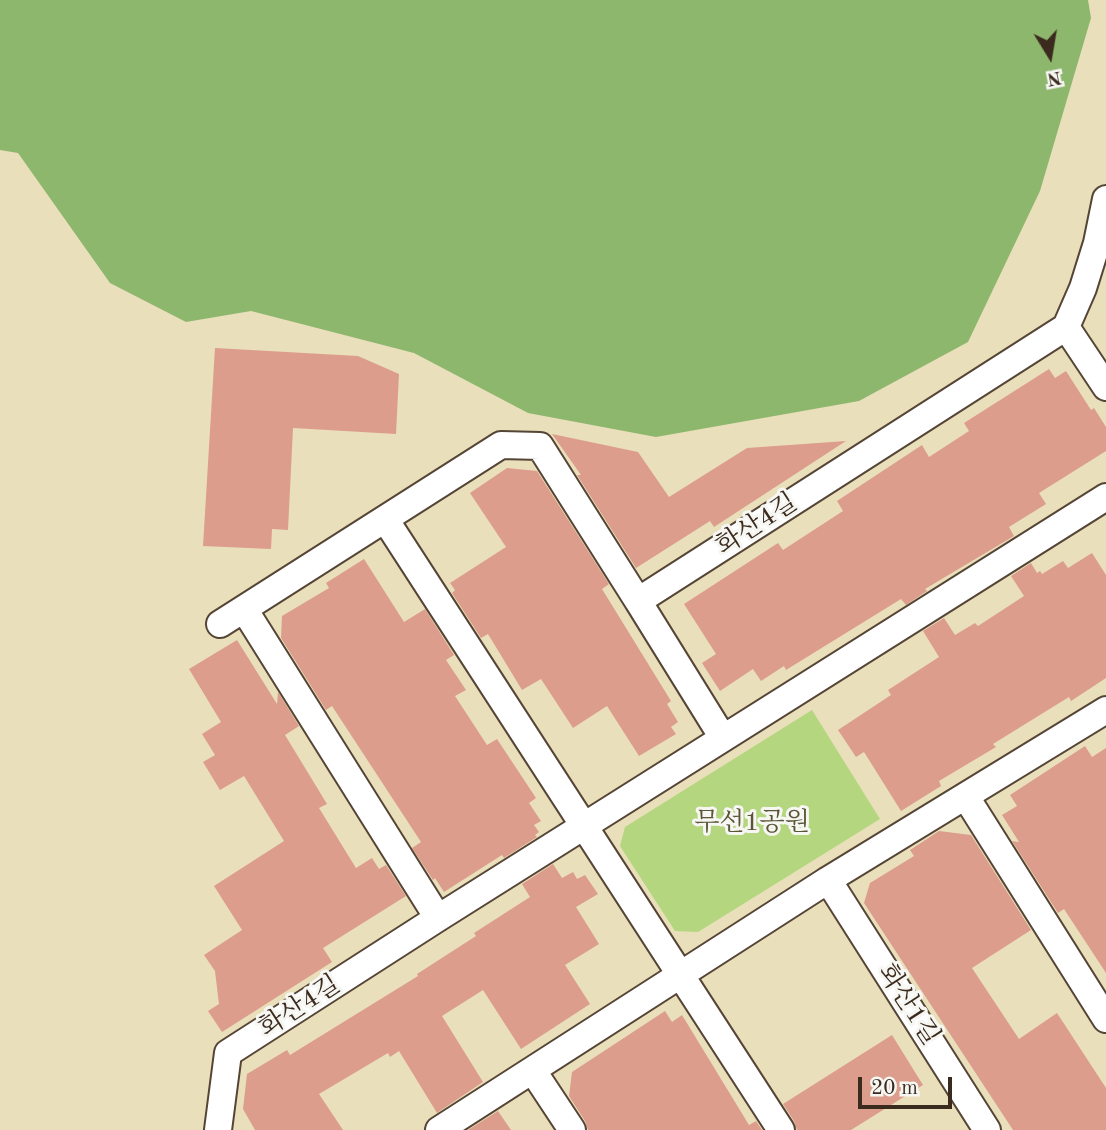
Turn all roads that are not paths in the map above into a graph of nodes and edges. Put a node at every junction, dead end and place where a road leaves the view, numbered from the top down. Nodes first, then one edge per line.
1 (1106, 200) edge
2 (1066, 327) junction
3 (1106, 387) edge
4 (1106, 497) edge
5 (385, 519) junction
6 (638, 601) junction
7 (244, 609) junction
8 (220, 624) dead end
9 (1106, 710) edge
10 (723, 738) junction
11 (966, 797) junction
12 (585, 825) junction
13 (828, 880) junction
14 (438, 918) junction
15 (680, 974) junction
16 (1106, 1019) edge
17 (533, 1071) junction
18 (218, 1130) edge
19 (439, 1130) edge
20 (572, 1130) edge
21 (781, 1130) edge
22 (987, 1130) edge

1 - 2 street
2 - 3 street
2 - 6 street, 화산4길
4 - 10 street, 화산4길
5 - 6 street
5 - 7 street
5 - 12 street
6 - 10 street
7 - 8 street
7 - 14 street
9 - 11 street
10 - 12 street, 화산4길
11 - 13 street
11 - 16 street
12 - 14 street, 화산4길
12 - 15 street
13 - 15 street
13 - 22 street, 화산1길
14 - 18 street, 화산4길
15 - 17 street
15 - 21 street
17 - 19 street
17 - 20 street

